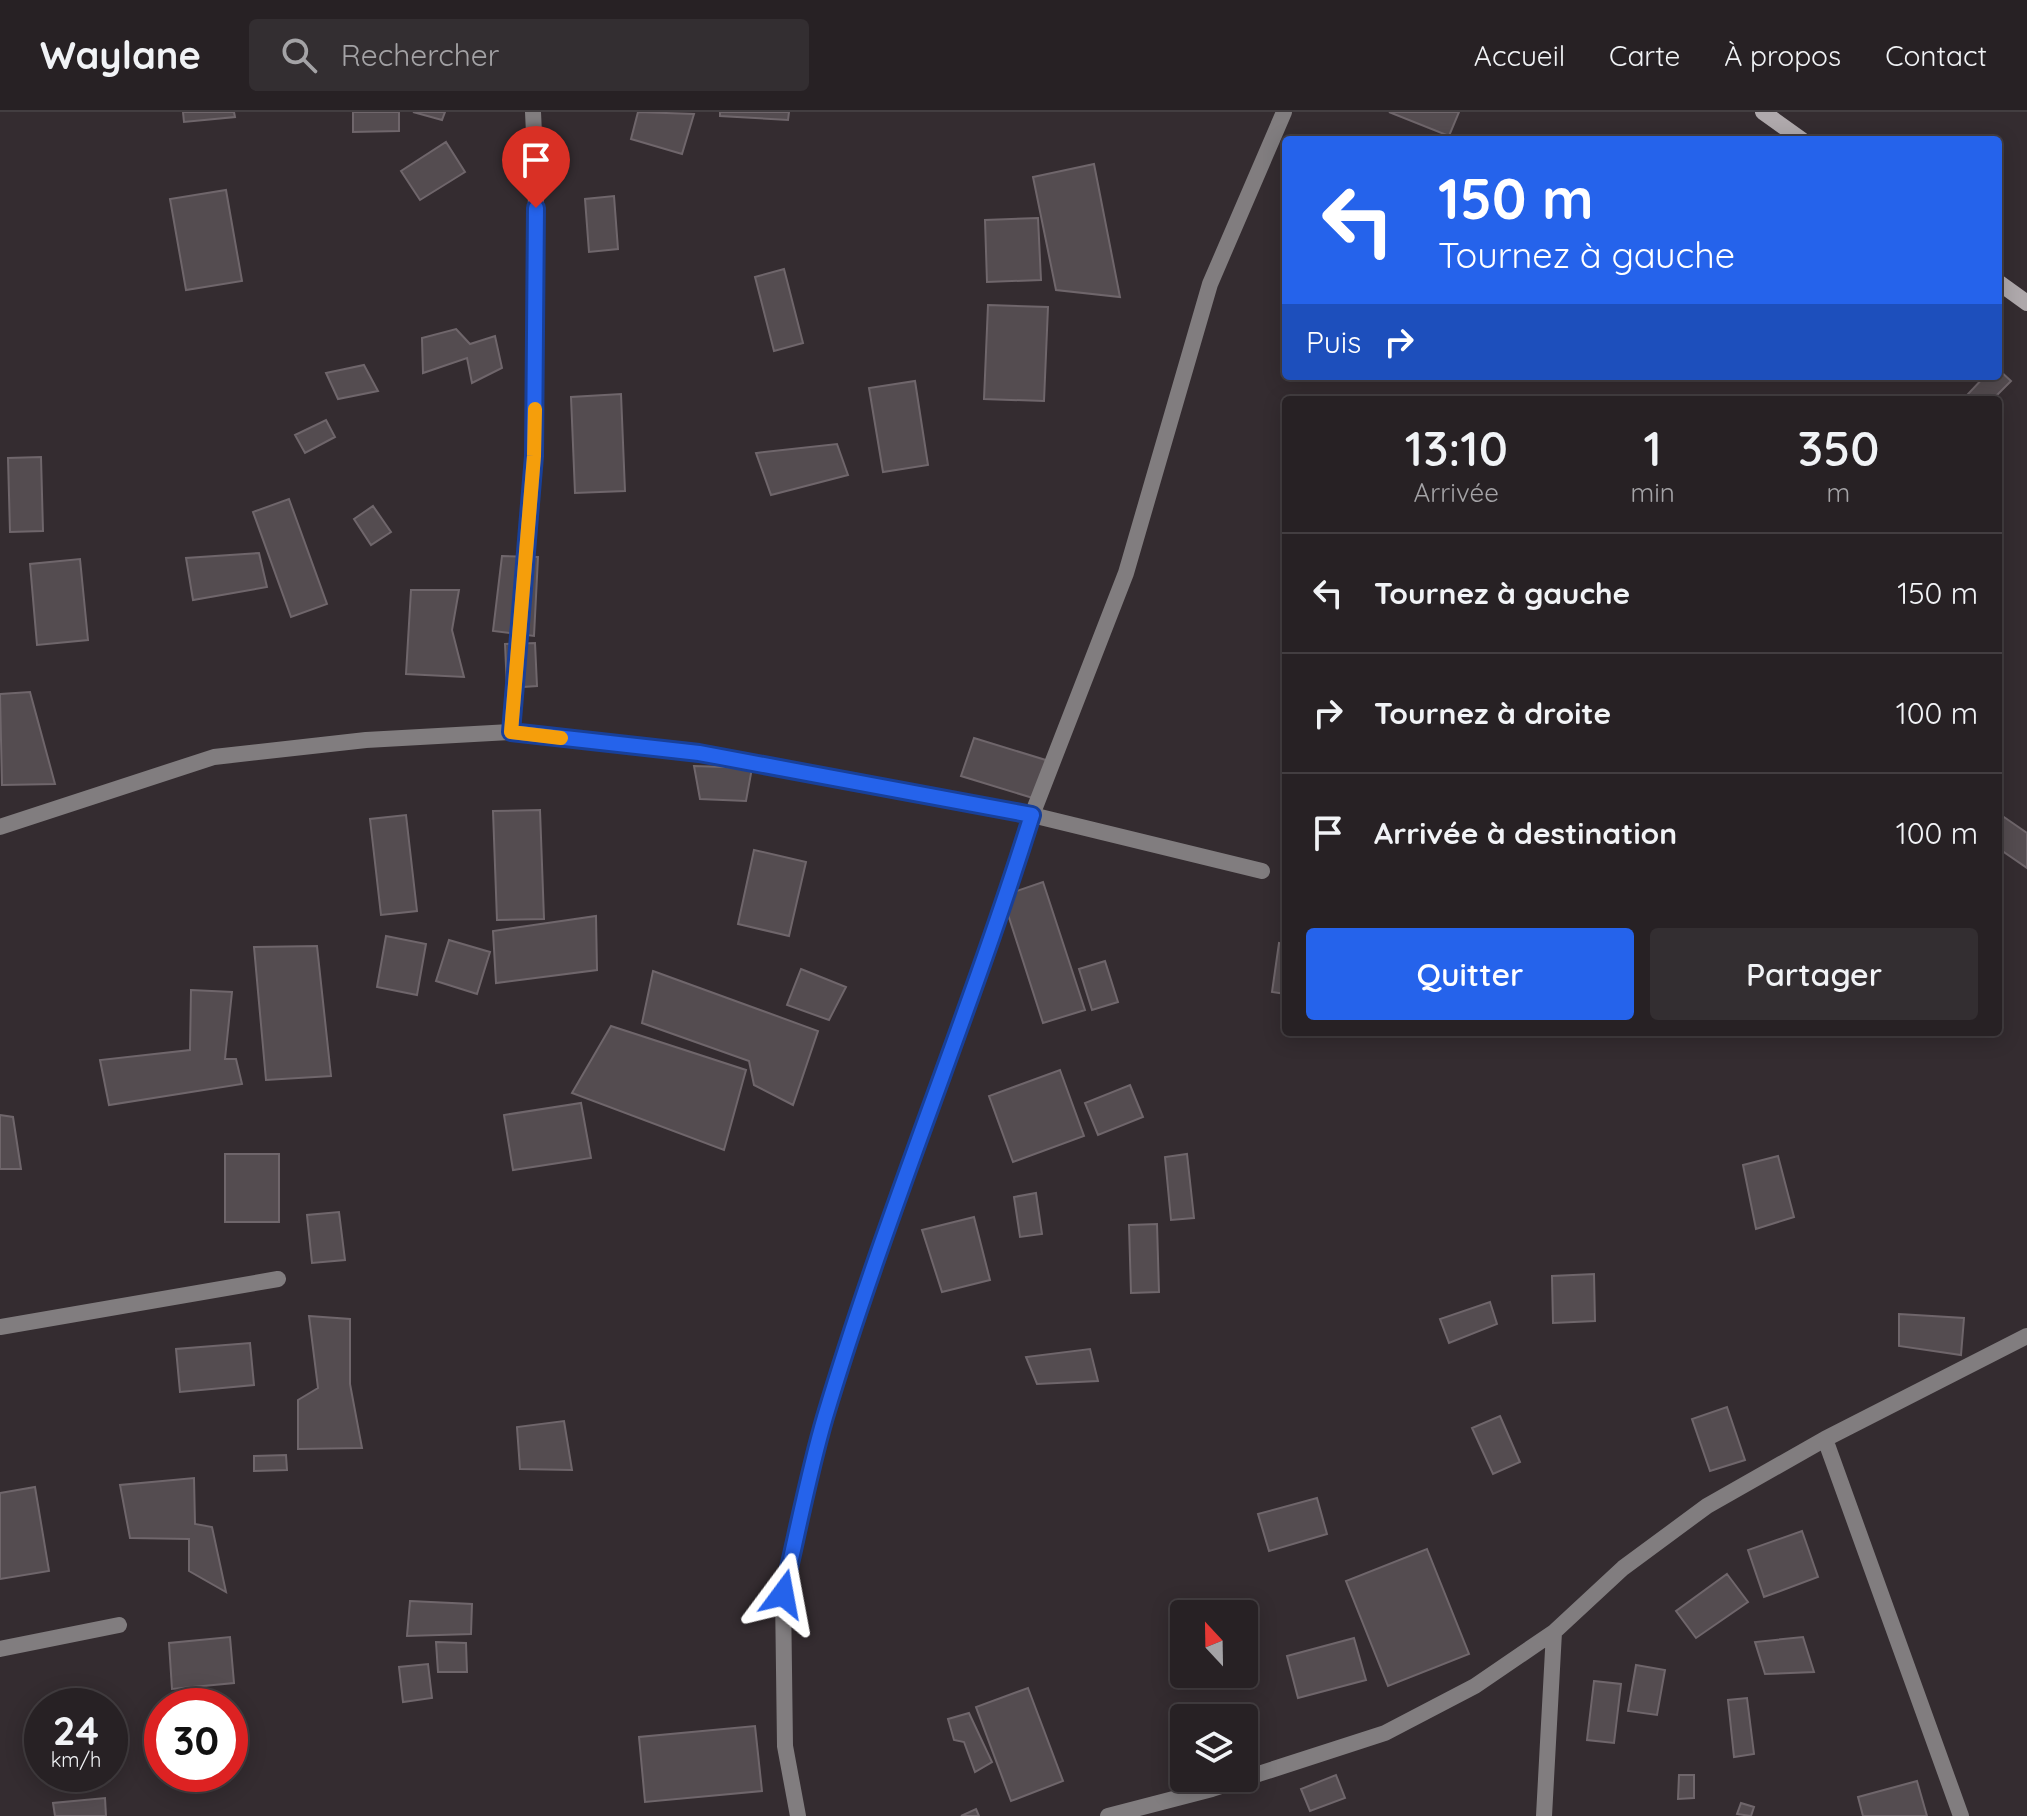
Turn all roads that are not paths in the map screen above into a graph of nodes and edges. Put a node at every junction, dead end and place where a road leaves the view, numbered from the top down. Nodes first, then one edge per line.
1 (533, 112) edge
2 (1284, 112) edge
3 (1763, 112) edge
4 (1796, 136) edge
5 (2002, 285) edge
6 (2027, 303) edge
7 (511, 732) junction
8 (1032, 815) junction
9 (0, 827) edge
10 (1262, 871) dead end
11 (278, 1279) dead end
12 (0, 1327) edge
13 (2027, 1336) edge
14 (1825, 1439) junction
15 (119, 1625) dead end
16 (1554, 1632) junction
17 (0, 1649) edge
18 (798, 1816) edge
19 (1108, 1816) edge
20 (1544, 1816) edge
21 (1961, 1816) edge

1 - 7 street
2 - 8 street
3 - 4 main road
5 - 6 main road
7 - 8 street
7 - 9 street
8 - 10 street
8 - 18 street
11 - 12 street
13 - 14 street
14 - 16 street
14 - 21 street
15 - 17 street
16 - 19 street
16 - 20 street

